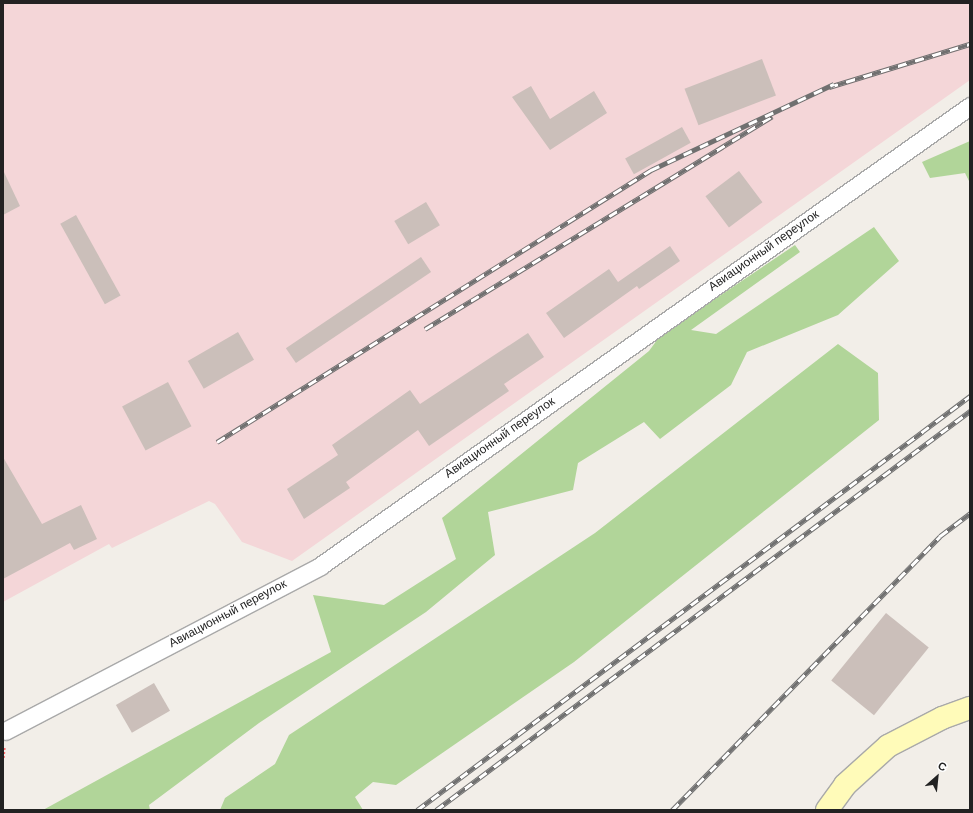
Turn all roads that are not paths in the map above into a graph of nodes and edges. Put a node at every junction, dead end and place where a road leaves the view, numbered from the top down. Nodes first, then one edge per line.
1 (970, 106) edge
2 (970, 708) edge
3 (5, 731) dead end
4 (827, 810) edge

1 - 3 street, Авиационный переулок
2 - 4 street

